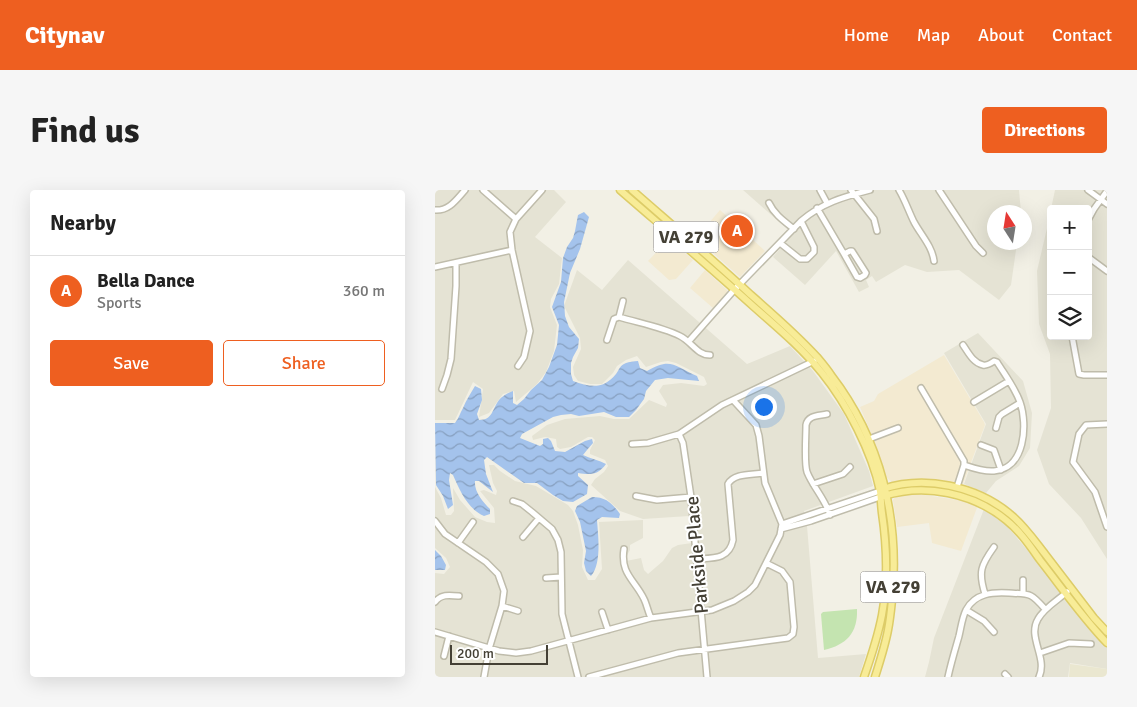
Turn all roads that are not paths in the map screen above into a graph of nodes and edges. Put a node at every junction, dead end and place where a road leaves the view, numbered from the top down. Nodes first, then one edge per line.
1 (465, 190) edge
2 (483, 190) edge
3 (542, 190) edge
4 (620, 190) edge
5 (632, 190) edge
6 (820, 190) edge
7 (870, 190) edge
8 (899, 190) edge
9 (939, 190) edge
10 (1088, 190) edge
11 (1107, 191) edge
12 (853, 192) edge
13 (1101, 199) junction
14 (769, 203) dead end
15 (827, 203) junction
16 (1107, 204) edge
17 (817, 208) junction
18 (435, 210) edge
19 (1092, 213) edge
20 (516, 219) junction
21 (801, 221) junction
22 (793, 229) junction
23 (877, 231) dead end
24 (781, 242) junction
25 (512, 250) junction
26 (983, 252) dead end
27 (843, 254) junction
28 (1092, 260) edge
29 (935, 261) dead end
30 (456, 263) junction
31 (435, 267) edge
32 (1107, 271) edge
33 (738, 287) junction
34 (623, 301) dead end
35 (619, 317) junction
36 (607, 340) dead end
37 (1073, 340) edge
38 (689, 341) junction
39 (963, 344) dead end
40 (710, 355) dead end
41 (815, 360) junction
42 (518, 366) dead end
43 (1107, 374) edge
44 (1009, 381) junction
45 (921, 388) dead end
46 (442, 389) dead end
47 (733, 400) junction
48 (975, 402) dead end
49 (1020, 403) junction
50 (827, 414) dead end
51 (1107, 424) edge
52 (898, 428) dead end
53 (995, 428) dead end
54 (679, 434) junction
55 (869, 439) junction
56 (632, 444) dead end
57 (981, 445) dead end
58 (964, 465) junction
59 (850, 467) dead end
60 (1001, 470) junction
61 (763, 473) junction
62 (813, 484) junction
63 (957, 487) junction
64 (883, 493) junction
65 (636, 496) dead end
66 (691, 497) junction
67 (513, 501) dead end
68 (829, 512) junction
69 (539, 518) junction
70 (435, 521) edge
71 (473, 522) dead end
72 (1106, 525) edge
73 (782, 527) junction
74 (523, 537) dead end
75 (458, 543) junction
76 (994, 547) dead end
77 (624, 549) dead end
78 (696, 560) junction
79 (767, 563) junction
80 (561, 577) junction
81 (546, 578) dead end
82 (1023, 580) dead end
83 (1069, 591) junction
84 (985, 594) junction
85 (1023, 594) junction
86 (459, 596) dead end
87 (435, 602) edge
88 (502, 606) junction
89 (1045, 609) junction
90 (966, 610) junction
91 (518, 612) dead end
92 (602, 612) dead end
93 (701, 612) junction
94 (651, 618) junction
95 (608, 630) junction
96 (435, 632) edge
97 (994, 632) dead end
98 (1107, 632) edge
99 (449, 636) junction
100 (568, 641) junction
101 (1107, 643) edge
102 (1091, 644) dead end
103 (489, 648) junction
104 (705, 649) junction
105 (1040, 653) junction
106 (444, 656) dead end
107 (484, 677) edge
108 (578, 677) edge
109 (589, 677) edge
110 (707, 677) edge
111 (865, 677) edge
112 (875, 677) edge
113 (947, 677) edge
114 (1039, 677) edge

1 - 18 street
2 - 20 street
3 - 20 street
4 - 33 main road, VA 279
5 - 33 main road, VA 279
6 - 15 street
7 - 12 street
8 - 29 street
9 - 26 street
10 - 13 street
11 - 13 street
12 - 15 street
12 - 23 street
13 - 16 street
13 - 19 street
14 - 22 street
15 - 17 street
17 - 21 street
17 - 27 street
20 - 25 street
21 - 22 street
21 - 24 street
22 - 24 street
24 - 33 street
25 - 30 street
25 - 42 street
27 - 27 street
28 - 32 street
30 - 31 street
30 - 46 street
33 - 38 street
33 - 41 main road, VA 279
34 - 35 street
35 - 36 street
35 - 38 street
37 - 43 street
38 - 40 street
39 - 44 street
41 - 47 street
41 - 55 main road, VA 279
41 - 64 main road, VA 279
44 - 48 street
44 - 49 street
45 - 58 street
47 - 54 street
47 - 61 street
49 - 53 street
49 - 60 street
50 - 62 street
51 - 72 street
52 - 55 street
54 - 56 street
54 - 66 street, Parkside Place
55 - 64 main road, VA 279
57 - 60 street
58 - 60 street
58 - 63 street
59 - 62 street
61 - 73 street
61 - 78 street
62 - 68 street
63 - 64 main road
63 - 83 main road
64 - 68 street
64 - 83 main road
64 - 111 main road, VA 279
64 - 112 main road, VA 279
65 - 66 street
66 - 78 street, Parkside Place
67 - 69 street
68 - 73 street
69 - 74 street
69 - 80 street
70 - 75 street
71 - 75 street
73 - 79 street
75 - 88 street
76 - 84 street
77 - 94 street
78 - 93 street, Parkside Place
79 - 93 street
79 - 104 street
80 - 81 street
80 - 100 street
82 - 85 street
83 - 89 street
83 - 98 main road
83 - 101 main road
84 - 85 street
84 - 90 street
85 - 89 street
86 - 87 street
88 - 91 street
88 - 103 street
89 - 105 street
90 - 97 street
90 - 113 street
92 - 95 street
93 - 94 street
93 - 104 street, Parkside Place
94 - 95 street
95 - 100 street
96 - 99 street
99 - 103 street
99 - 106 street
100 - 103 street
100 - 108 street
102 - 105 street
103 - 107 street
104 - 109 street
104 - 110 street, Parkside Place
105 - 114 street

